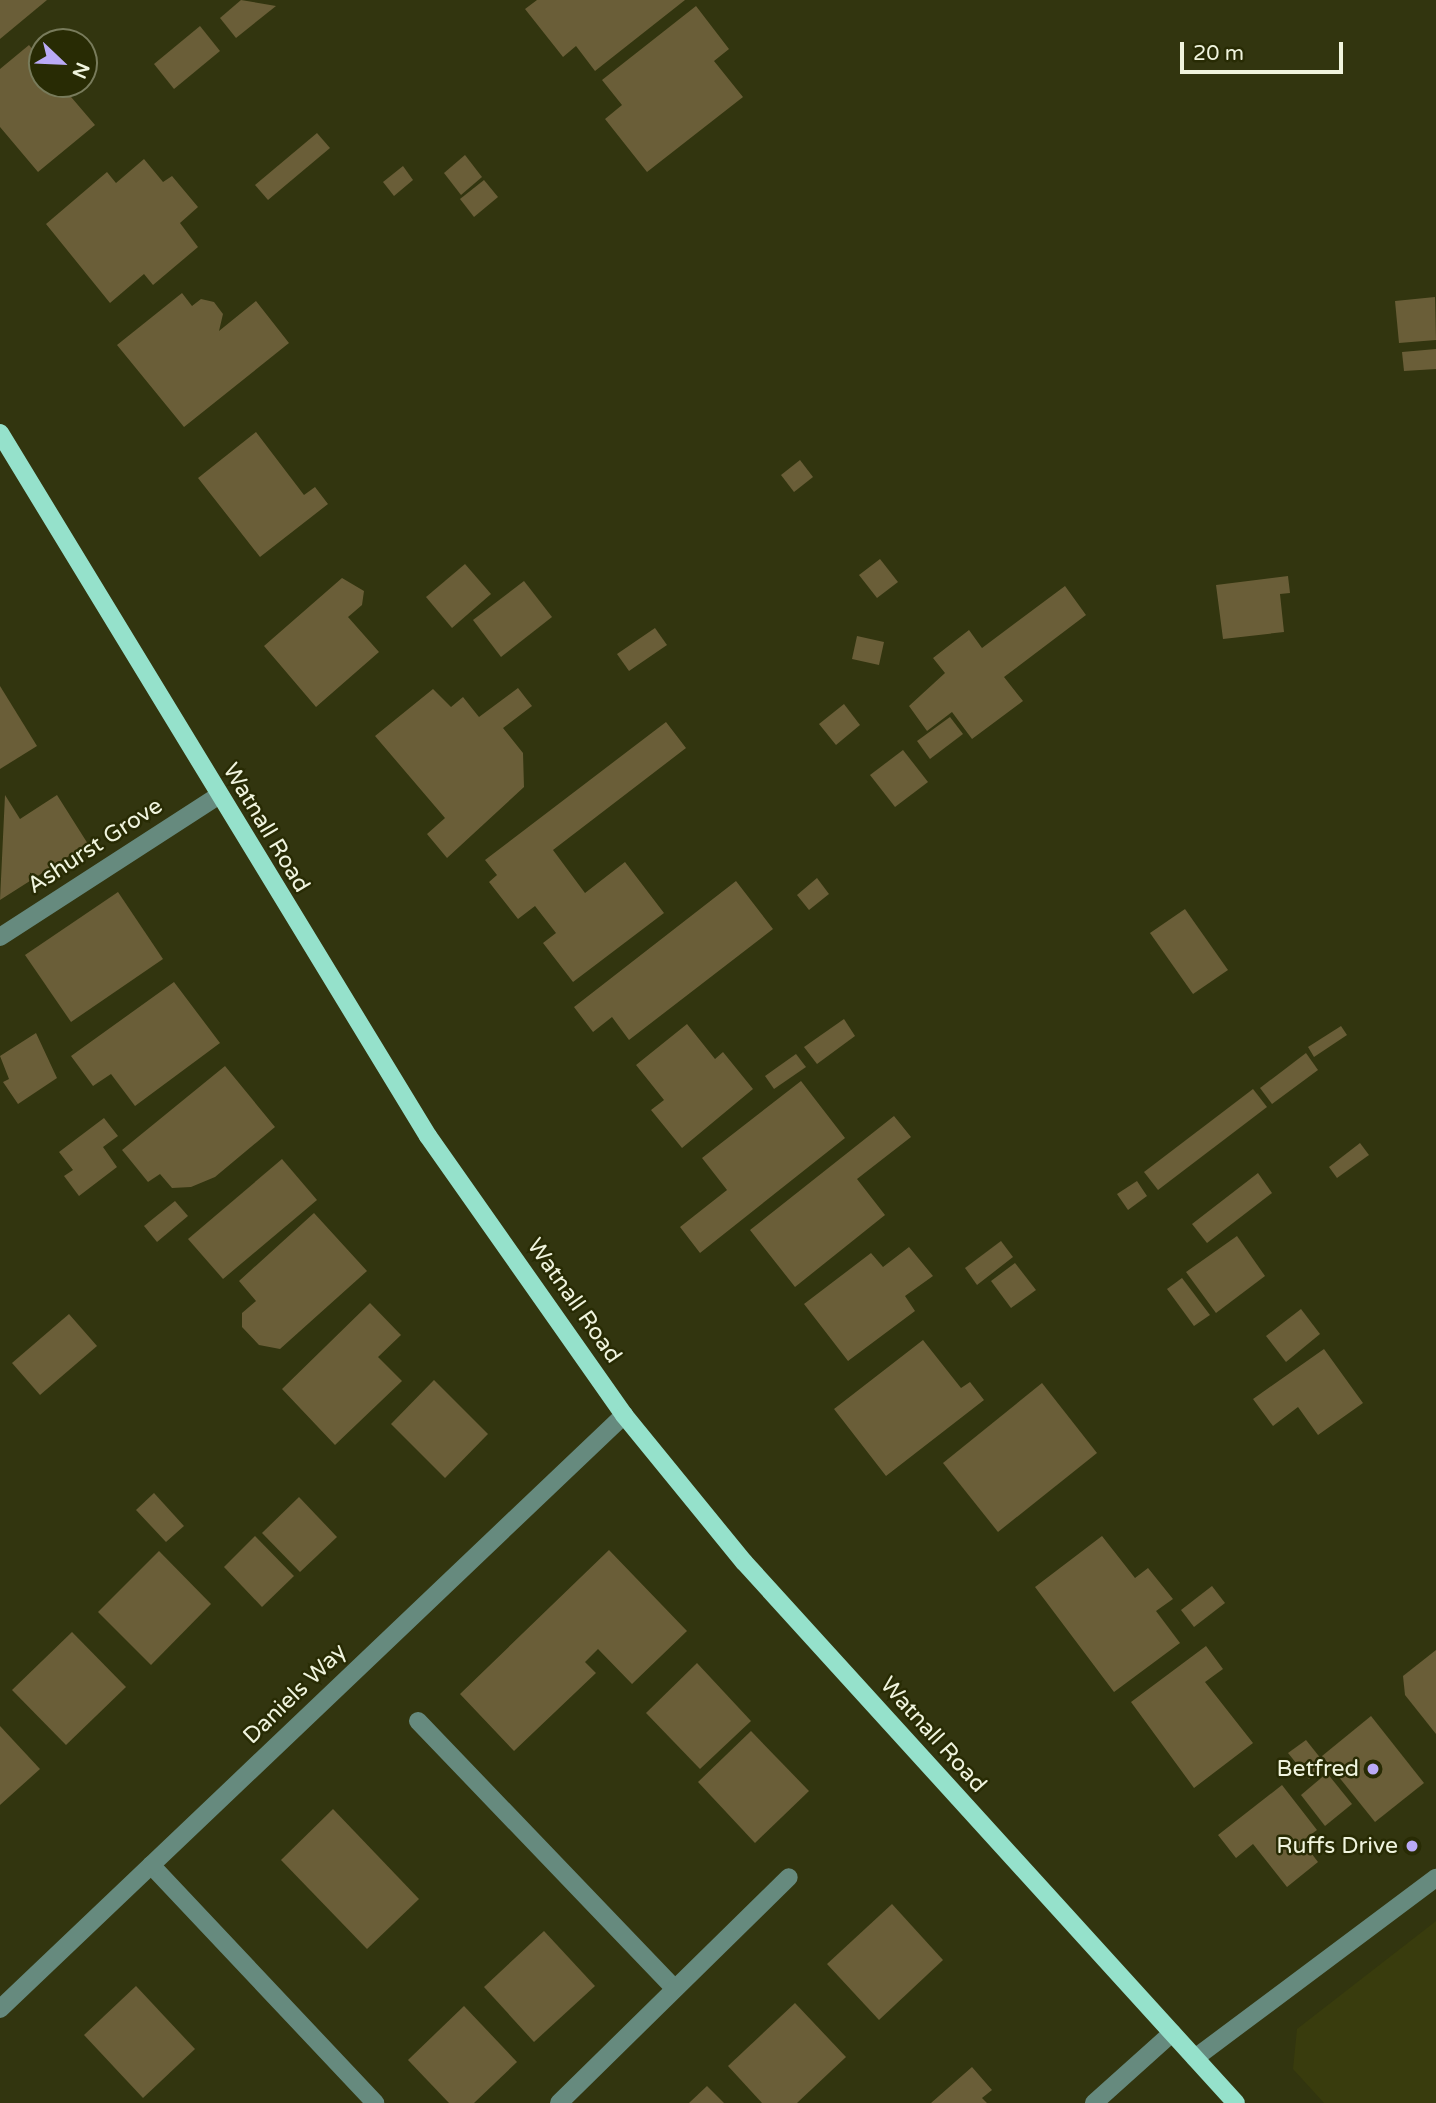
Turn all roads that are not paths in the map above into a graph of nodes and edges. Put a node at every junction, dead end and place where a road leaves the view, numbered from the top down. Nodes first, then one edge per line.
1 (0, 433) edge
2 (218, 796) junction
3 (0, 937) edge
4 (624, 1415) junction
5 (418, 1721) dead end
6 (151, 1866) junction
7 (789, 1877) dead end
8 (1436, 1878) edge
9 (675, 1989) junction
10 (0, 2009) edge
11 (1172, 2033) junction
12 (1195, 2058) junction
13 (375, 2103) edge
14 (559, 2103) edge
15 (1094, 2103) edge
16 (1236, 2103) edge

1 - 2 main road, Watnall Road
2 - 3 street, Ashurst Grove
2 - 4 main road, Watnall Road
4 - 6 street, Daniels Way
4 - 11 main road, Watnall Road
5 - 9 street
6 - 10 street, Daniels Way
6 - 13 street
7 - 9 street
8 - 12 street
9 - 14 street
11 - 12 main road, Watnall Road
11 - 15 street
12 - 16 main road, Watnall Road

